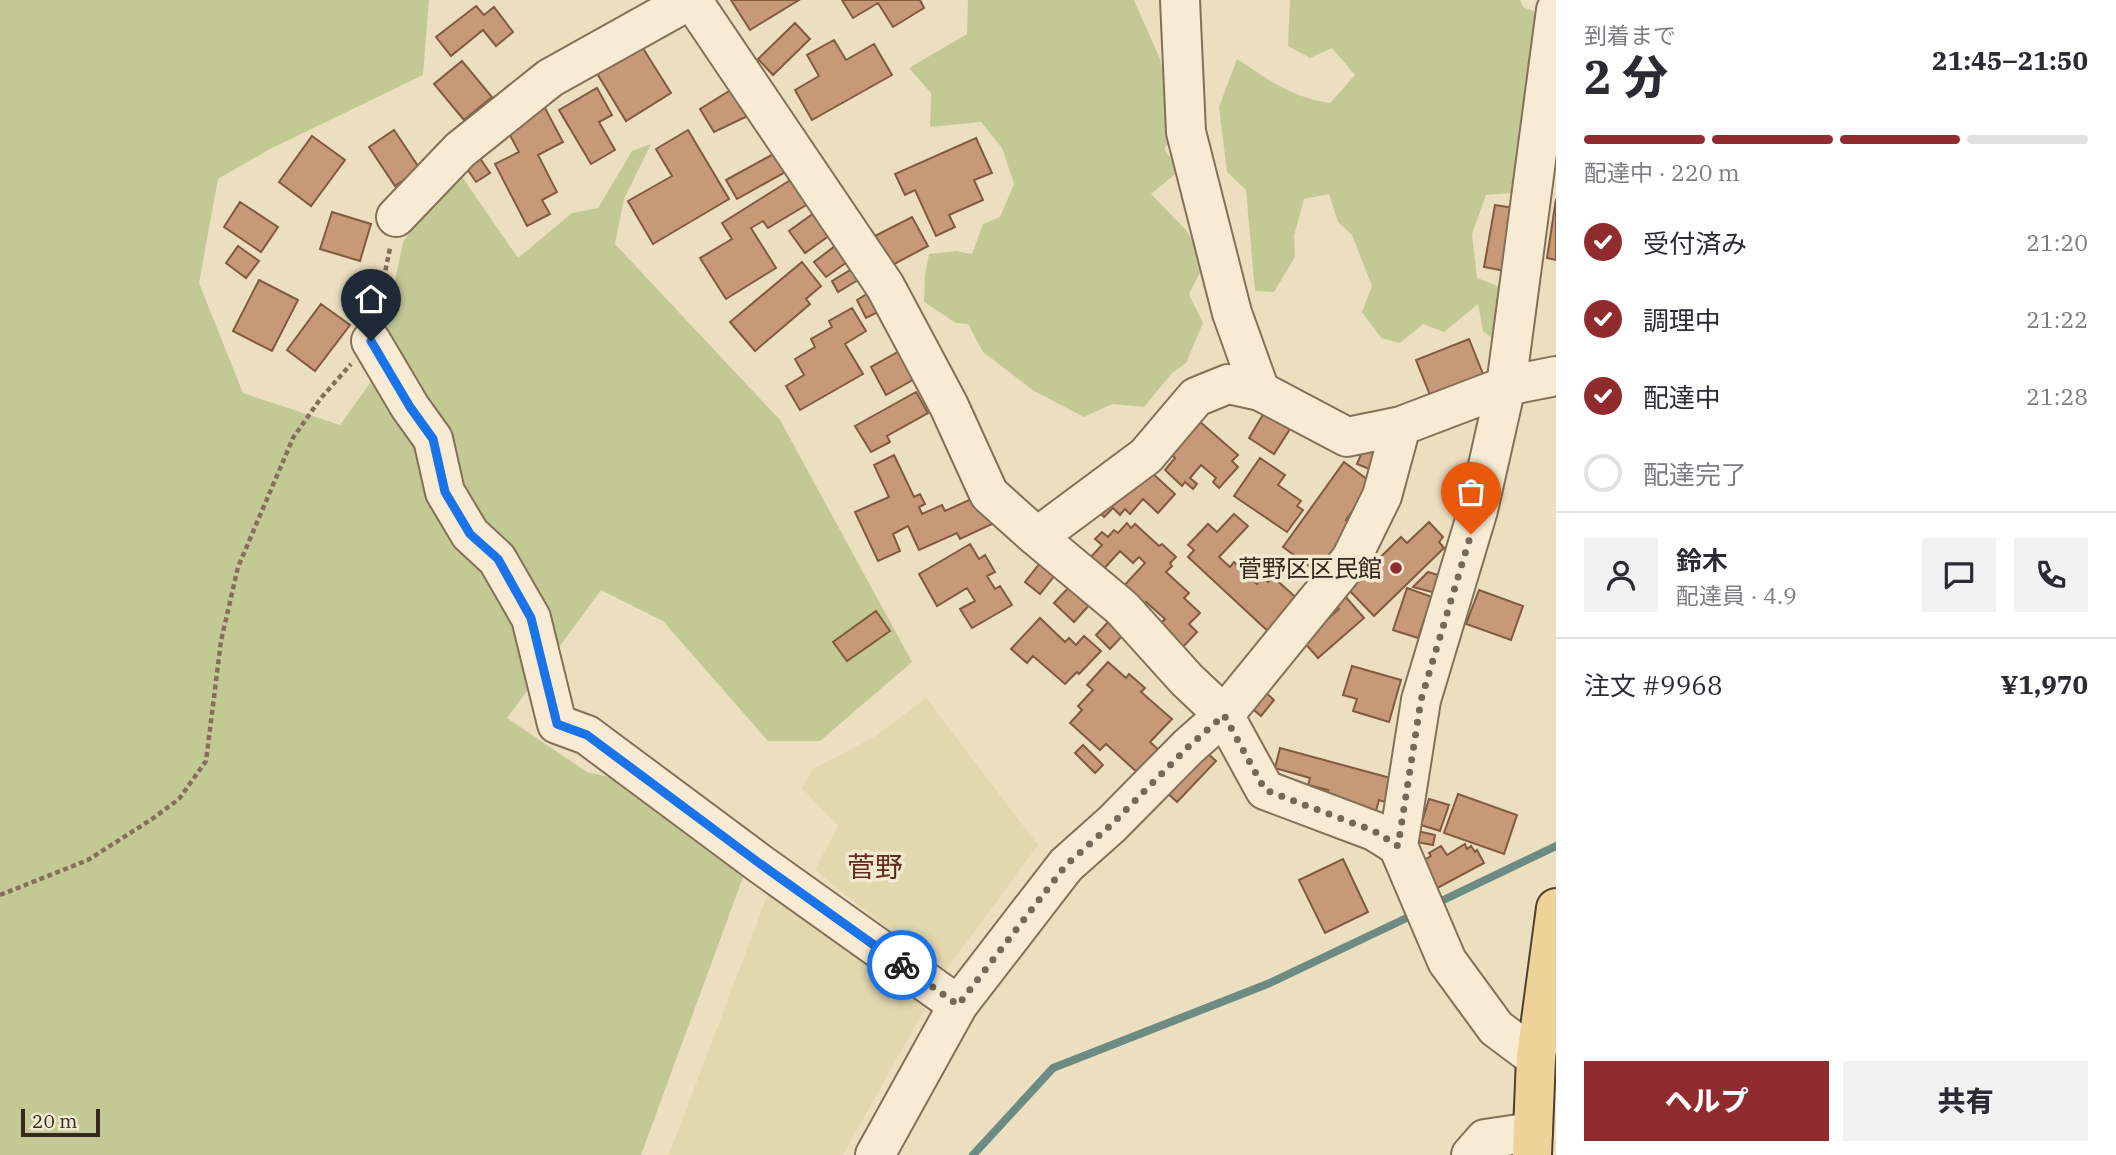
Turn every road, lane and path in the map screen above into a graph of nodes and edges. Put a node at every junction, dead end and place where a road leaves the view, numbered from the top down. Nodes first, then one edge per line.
1 (691, 0) edge
2 (1180, 0) edge
3 (1556, 10) edge
4 (397, 217) joint
5 (371, 341) junction
6 (1556, 376) edge
7 (1506, 386) junction
8 (1261, 391) junction
9 (1401, 426) junction
10 (1037, 537) junction
11 (1224, 715) junction
12 (1398, 846) junction
13 (0, 895) edge
14 (1556, 908) edge
15 (958, 1005) junction
16 (1536, 1058) junction
17 (1532, 1144) edge
18 (875, 1155) edge
19 (1471, 1155) edge

1 - 4 street
1 - 10 street
2 - 8 street
3 - 7 street
4 - 5 path
5 - 13 path
5 - 15 street
6 - 7 street
7 - 9 street
7 - 12 street
8 - 9 street
8 - 10 street
9 - 11 street
10 - 11 street
11 - 12 street
11 - 15 street
12 - 16 street
14 - 16 main road
15 - 18 street
16 - 17 main road
17 - 19 street

